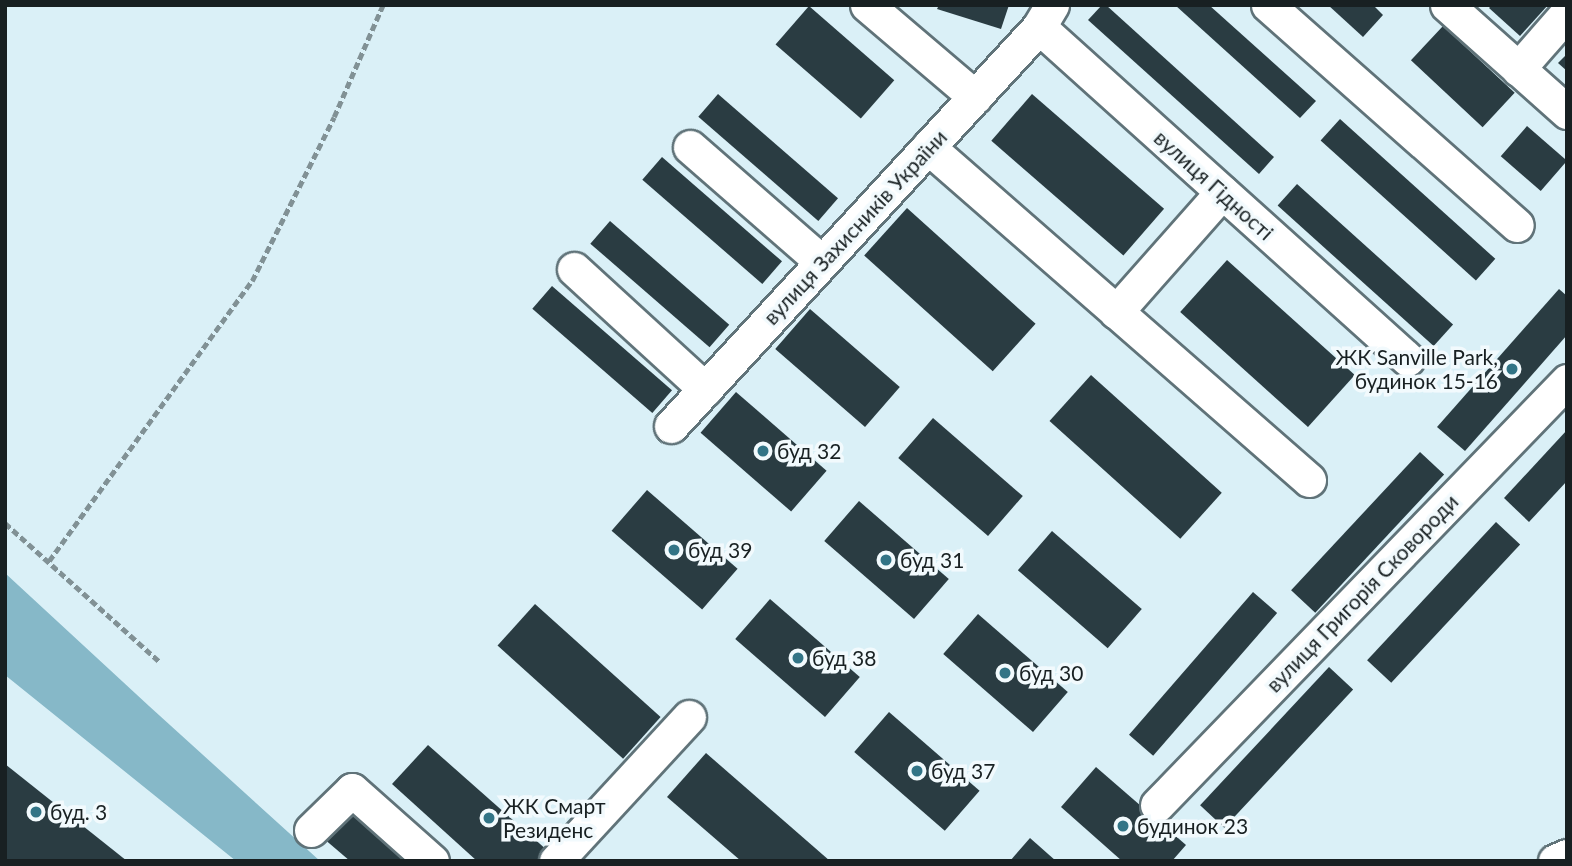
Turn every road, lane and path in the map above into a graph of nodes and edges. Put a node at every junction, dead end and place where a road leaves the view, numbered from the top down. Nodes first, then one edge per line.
1 (383, 5) edge
2 (867, 5) edge
3 (1268, 5) edge
4 (1447, 5) edge
5 (1567, 13) edge
6 (1046, 16) edge
7 (1518, 69) junction
8 (975, 97) junction
9 (1567, 112) edge
10 (690, 147) dead end
11 (928, 147) junction
12 (1222, 192) junction
13 (1517, 225) dead end
14 (822, 262) junction
15 (574, 270) dead end
16 (1116, 312) junction
17 (1408, 359) dead end
18 (1567, 381) edge
19 (705, 389) junction
20 (671, 426) dead end
21 (1309, 480) dead end
22 (5, 523) edge
23 (49, 561) junction
24 (159, 661) dead end
25 (688, 717) dead end
26 (1157, 805) dead end
27 (311, 830) dead end
28 (1567, 856) edge
29 (432, 861) edge
30 (555, 861) edge
31 (1555, 861) edge

1 - 23 path
2 - 8 street
3 - 13 street
4 - 7 street
5 - 7 street
6 - 8 street, вулиця Захисників України
6 - 12 street, вулиця Гідності
7 - 9 street
8 - 11 street, вулиця Захисників України
10 - 14 street
11 - 14 street, вулиця Захисників України
11 - 16 street
12 - 16 street
12 - 17 street, вулиця Гідності
14 - 19 street, вулиця Захисників України
15 - 19 street
16 - 21 street
18 - 26 street, вулиця Григорія Сковороди
19 - 20 street, вулиця Захисників України
22 - 23 path
23 - 24 path
25 - 30 street
27 - 29 street
28 - 31 street

